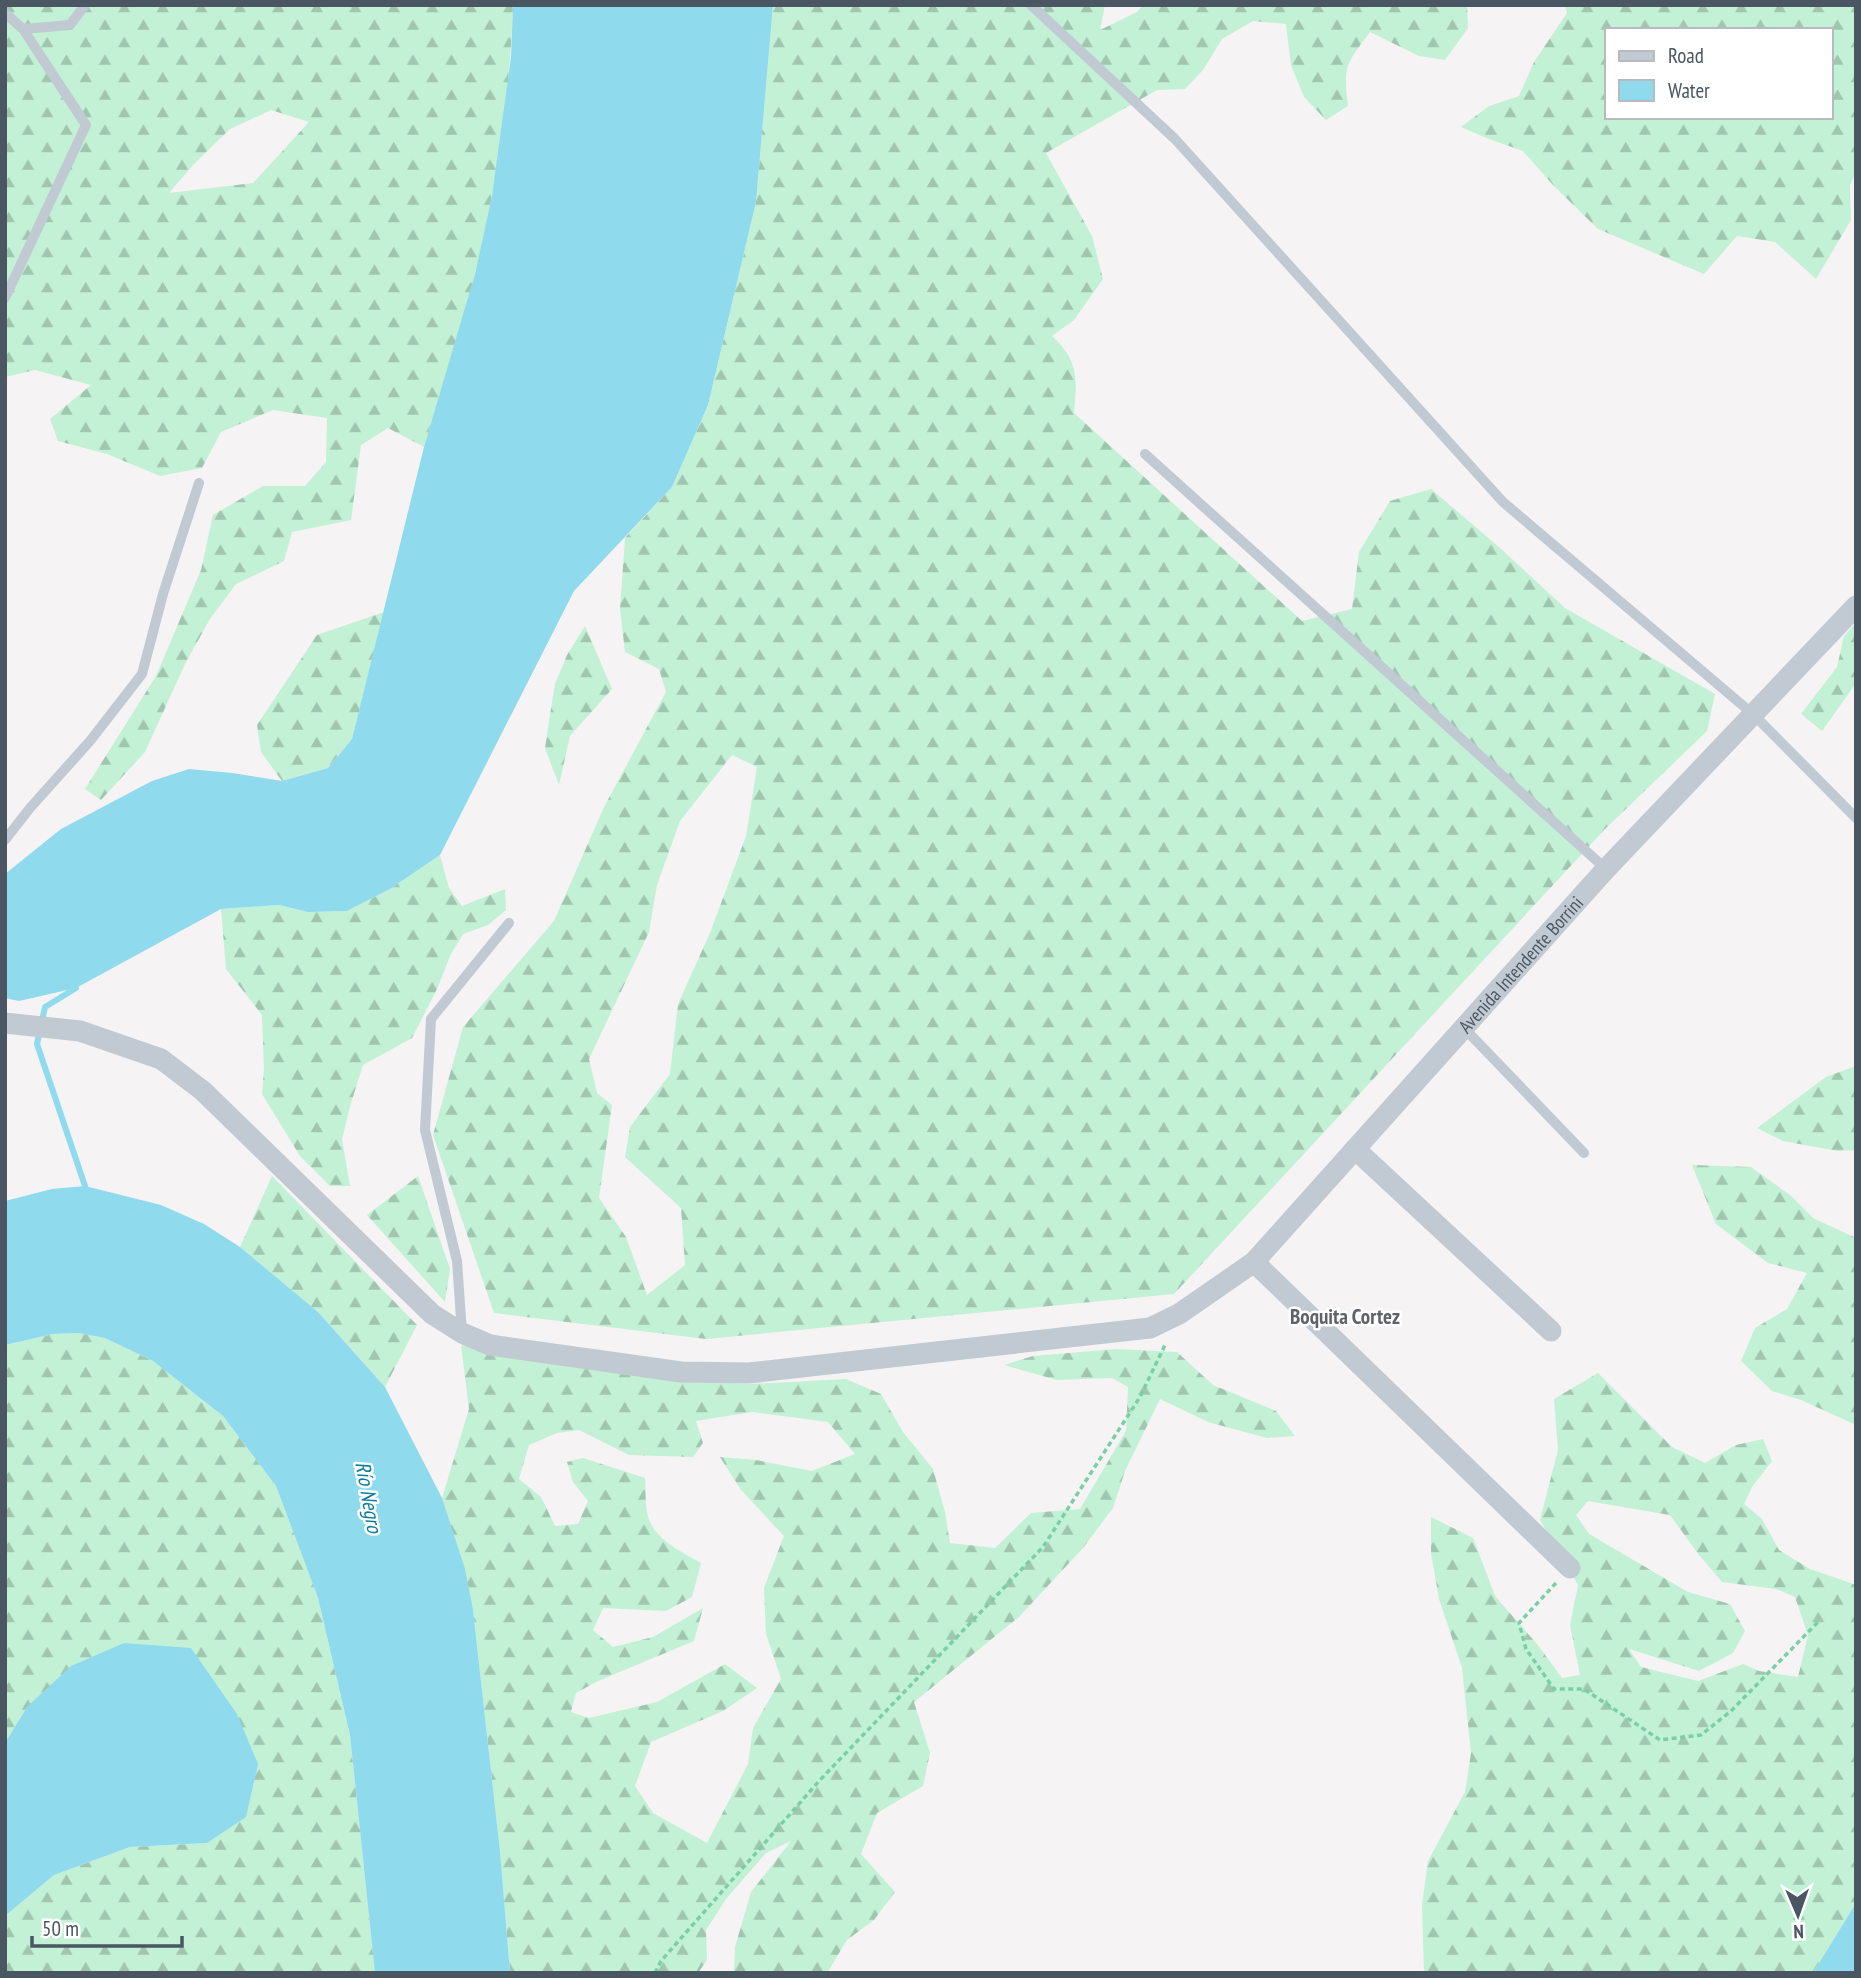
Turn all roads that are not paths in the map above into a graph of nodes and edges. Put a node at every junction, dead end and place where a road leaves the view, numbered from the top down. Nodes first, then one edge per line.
1 (85, 5) edge
2 (1031, 5) edge
3 (5, 13) edge
4 (23, 29) junction
5 (5, 298) edge
6 (1145, 454) dead end
7 (199, 483) dead end
8 (1856, 606) edge
9 (1754, 715) junction
10 (1856, 818) edge
11 (5, 840) edge
12 (1606, 869) junction
13 (509, 923) dead end
14 (11, 1023) edge
15 (1464, 1028) junction
16 (1356, 1149) junction
17 (1584, 1153) dead end
18 (1254, 1262) junction
19 (1551, 1331) dead end
20 (463, 1333) junction
21 (1570, 1568) road end

1 - 4 lane
2 - 9 lane
3 - 4 lane
4 - 5 lane
6 - 12 lane
7 - 11 lane
8 - 9 street, Avenida Intendente Borrini
9 - 10 lane
9 - 12 street, Avenida Intendente Borrini
12 - 15 street, Avenida Intendente Borrini
13 - 20 lane
14 - 20 street, Avenida Intendente Borrini
15 - 16 street, Avenida Intendente Borrini
15 - 17 lane
16 - 18 street, Avenida Intendente Borrini
16 - 19 street
18 - 20 street, Avenida Intendente Borrini
18 - 21 street

